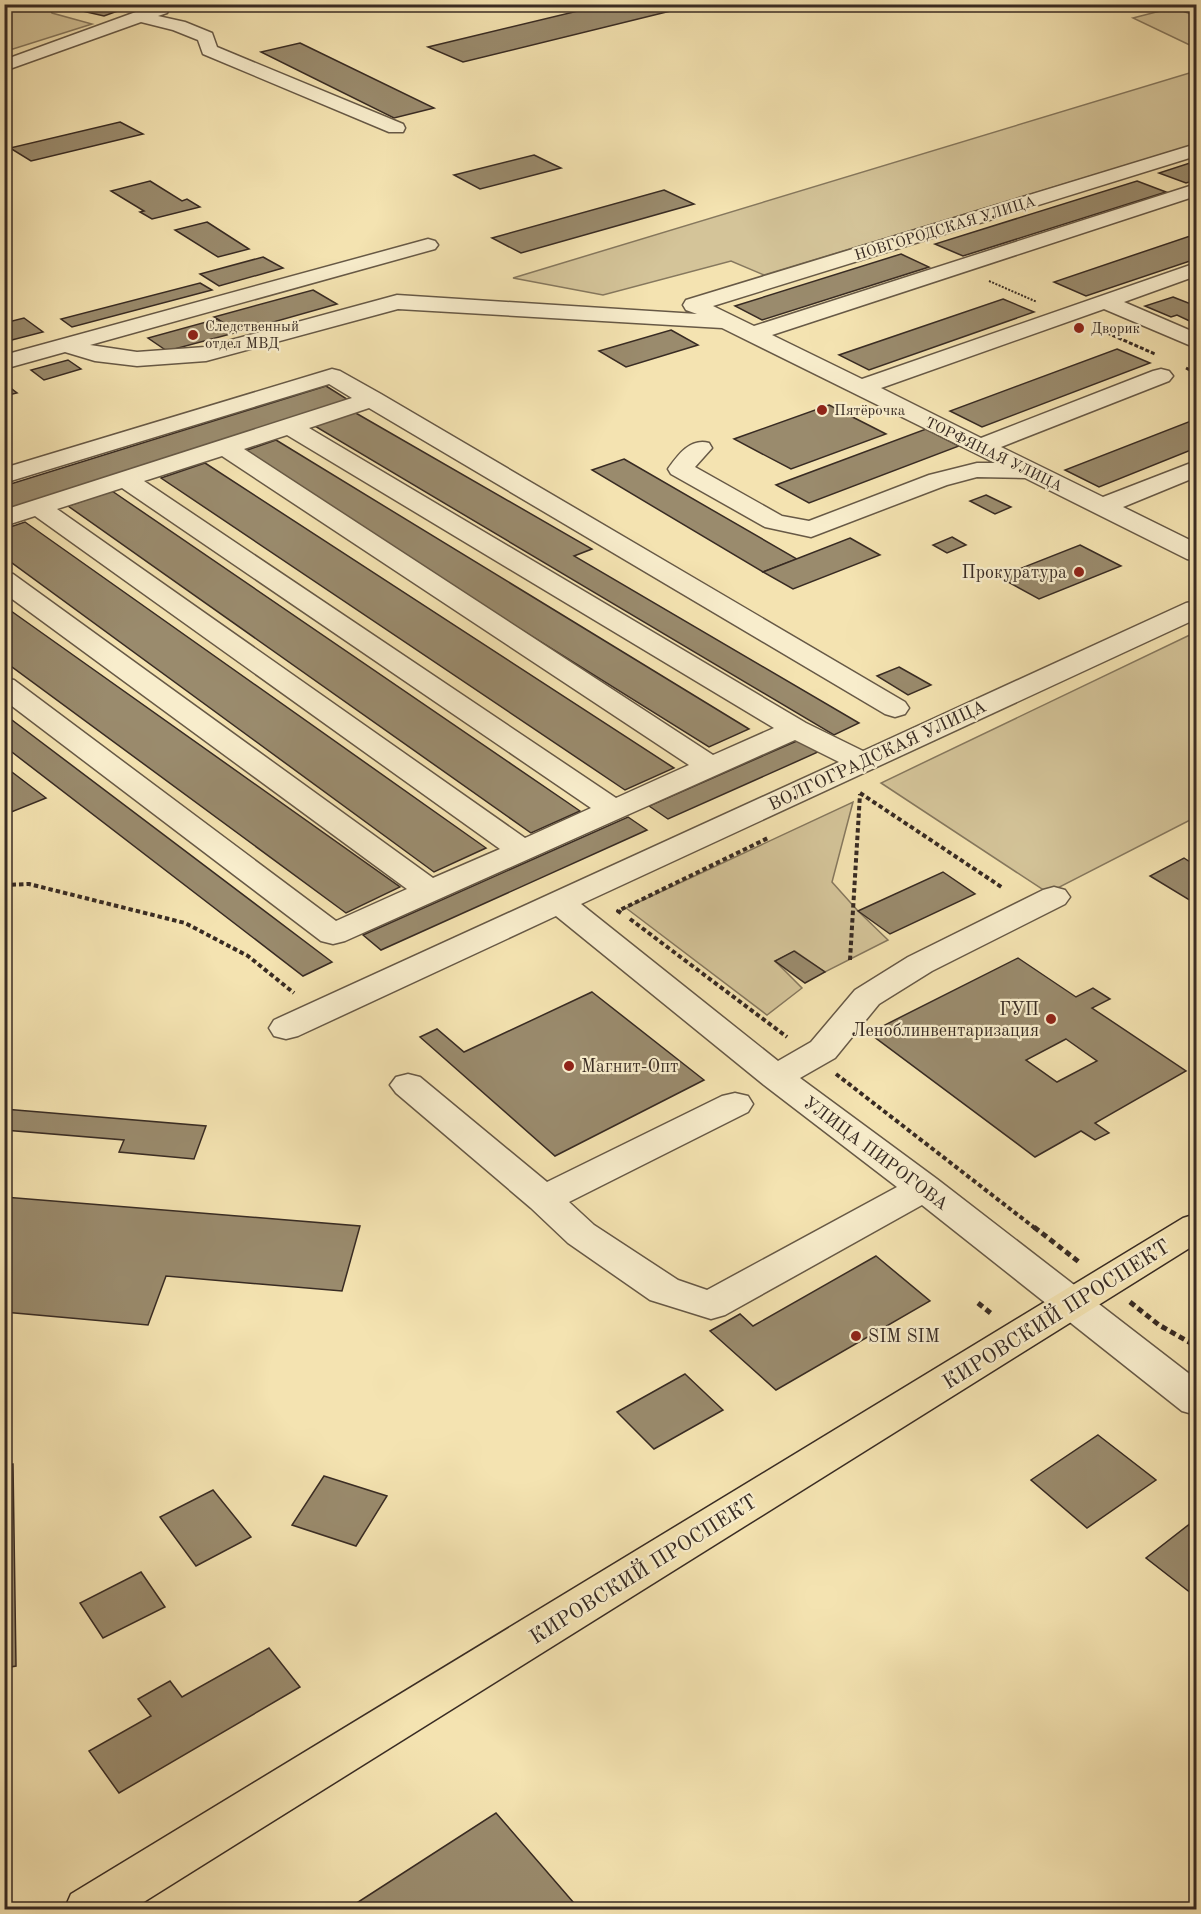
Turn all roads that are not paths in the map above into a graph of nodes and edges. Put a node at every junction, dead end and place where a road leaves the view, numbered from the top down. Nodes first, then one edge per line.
1 (174, 4) edge
2 (1185, 5) edge
3 (1197, 7) edge
4 (141, 17) junction
5 (4, 66) edge
6 (396, 128) dead end
7 (1197, 150) edge
8 (1129, 171) junction
9 (1192, 191) edge
10 (901, 241) junction
11 (428, 245) dead end
12 (958, 268) junction
13 (1197, 268) edge
14 (1104, 301) junction
15 (694, 305) joint
16 (725, 321) junction
17 (752, 334) junction
18 (1197, 341) edge
19 (65, 345) junction
20 (4, 362) edge
21 (1161, 376) dead end
22 (859, 388) junction
23 (373, 399) junction
24 (289, 426) junction
25 (225, 447) junction
26 (979, 447) junction
27 (700, 448) dead end
28 (1197, 468) edge
29 (1032, 472) junction
30 (4, 476) edge
31 (125, 479) junction
32 (38, 507) junction
33 (1102, 507) junction
34 (4, 518) edge
35 (1197, 553) edge
36 (4, 580) edge
37 (1197, 609) edge
38 (4, 686) edge
39 (895, 708) dead end
40 (796, 729) junction
41 (712, 766) junction
42 (862, 775) junction
43 (614, 810) junction
44 (522, 850) junction
45 (430, 891) junction
46 (1054, 897) dead end
47 (558, 902) junction
48 (286, 1028) dead end
49 (776, 1077) junction
50 (408, 1086) dead end
51 (735, 1104) dead end
52 (924, 1188) junction
53 (544, 1198) junction
54 (1197, 1227) edge
55 (1074, 1305) junction
56 (1197, 1400) edge
57 (88, 1910) edge

1 - 4 street
2 - 3 street
4 - 5 street
4 - 6 street
7 - 8 street, НОВГОРОДСКАЯ УЛИЦА
8 - 9 street
8 - 10 street, НОВГОРОДСКАЯ УЛИЦА
9 - 12 street
10 - 12 street
10 - 15 street, НОВГОРОДСКАЯ УЛИЦА
11 - 19 street
12 - 17 street
13 - 14 street
14 - 18 street
14 - 22 street
15 - 16 street, ТОРФЯНАЯ УЛИЦА
16 - 17 street, ТОРФЯНАЯ УЛИЦА
16 - 19 street
17 - 22 street, ТОРФЯНАЯ УЛИЦА
19 - 20 street
21 - 26 street
22 - 26 street, ТОРФЯНАЯ УЛИЦА
23 - 24 street
23 - 30 street
23 - 39 street
24 - 25 street
24 - 40 street
25 - 31 street
25 - 41 street
26 - 29 street, ТОРФЯНАЯ УЛИЦА
27 - 29 street
28 - 33 street
29 - 33 street, ТОРФЯНАЯ УЛИЦА
31 - 32 street
31 - 43 street
32 - 34 street
32 - 44 street
33 - 35 street, ТОРФЯНАЯ УЛИЦА
36 - 45 street
37 - 42 street, ВОЛГОГРАДСКАЯ УЛИЦА
38 - 45 street
40 - 41 street
40 - 42 street
41 - 43 street
42 - 47 street, ВОЛГОГРАДСКАЯ УЛИЦА
43 - 44 street
44 - 45 street
46 - 49 street
47 - 48 street, ВОЛГОГРАДСКАЯ УЛИЦА
47 - 49 street, УЛИЦА ПИРОГОВА
49 - 52 street, УЛИЦА ПИРОГОВА
50 - 53 street
51 - 53 street
52 - 53 street
52 - 55 street, УЛИЦА ПИРОГОВА
54 - 55 main road, КИРОВСКИЙ ПРОСПЕКТ
55 - 56 street, УЛИЦА ПИРОГОВА
55 - 57 main road, КИРОВСКИЙ ПРОСПЕКТ

